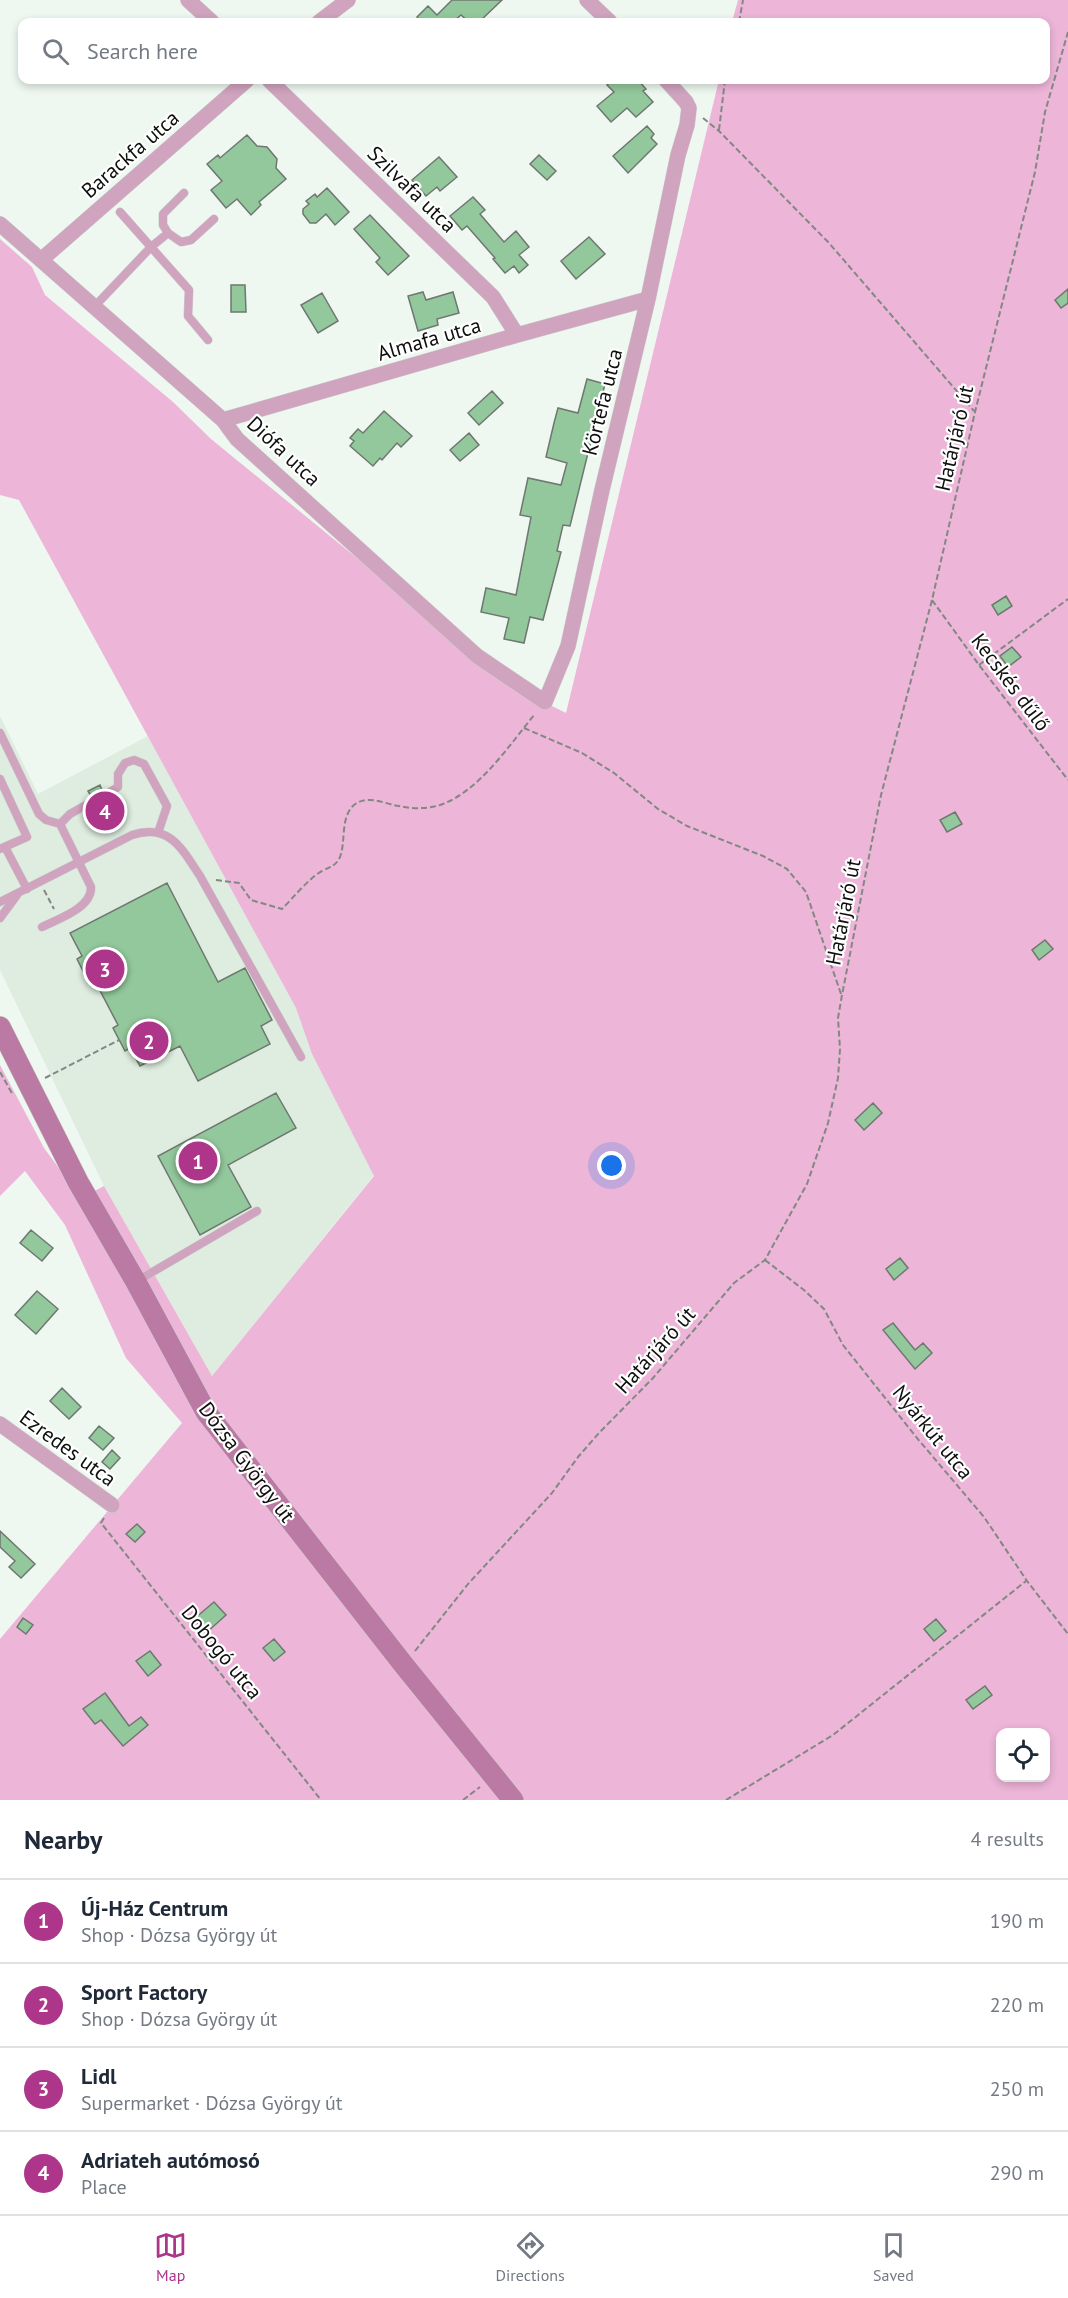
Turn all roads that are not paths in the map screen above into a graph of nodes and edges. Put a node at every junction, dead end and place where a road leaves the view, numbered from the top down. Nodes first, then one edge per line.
1 (188, 0) edge
2 (348, 0) edge
3 (587, 0) edge
4 (208, 18) edge
5 (324, 18) edge
6 (606, 18) edge
7 (242, 84) edge
8 (273, 84) edge
9 (670, 84) edge
10 (184, 193) dead end
11 (120, 212) dead end
12 (214, 219) dead end
13 (0, 224) edge
14 (168, 232) junction
15 (151, 247) junction
16 (41, 260) junction
17 (648, 299) junction
18 (94, 307) junction
19 (517, 335) junction
20 (208, 340) dead end
21 (223, 420) junction
22 (544, 702) joint
23 (0, 734) edge
24 (0, 779) edge
25 (105, 795) dead end
26 (93, 801) dead end
27 (60, 824) junction
28 (158, 833) junction
29 (2, 848) edge
30 (79, 863) junction
31 (23, 891) junction
32 (0, 902) edge
33 (0, 918) edge
34 (42, 927) dead end
35 (0, 1027) edge
36 (300, 1057) dead end
37 (257, 1211) dead end
38 (136, 1282) junction
39 (0, 1424) edge
40 (112, 1506) dead end
41 (513, 1800) edge

1 - 4 street
2 - 5 street
3 - 6 street
7 - 16 street, Barackfa utca
8 - 19 street, Szilvafa utca
9 - 17 street, Körtefa utca
10 - 14 lane
11 - 15 lane
12 - 14 lane
13 - 16 street, Diófa utca
14 - 15 lane
15 - 18 lane
15 - 20 lane
16 - 18 street, Diófa utca
17 - 19 street, Almafa utca
17 - 22 street, Körtefa utca
18 - 21 street, Diófa utca
19 - 21 street, Almafa utca
21 - 22 street, Diófa utca
23 - 27 lane
24 - 29 lane
25 - 28 lane
26 - 27 lane
27 - 30 lane
28 - 30 lane
28 - 36 lane
29 - 31 lane
30 - 31 lane
30 - 34 lane
31 - 32 lane
31 - 33 lane
35 - 38 main road, Dózsa György út
37 - 38 lane
38 - 41 main road, Dózsa György út
39 - 40 street, Ezredes utca

